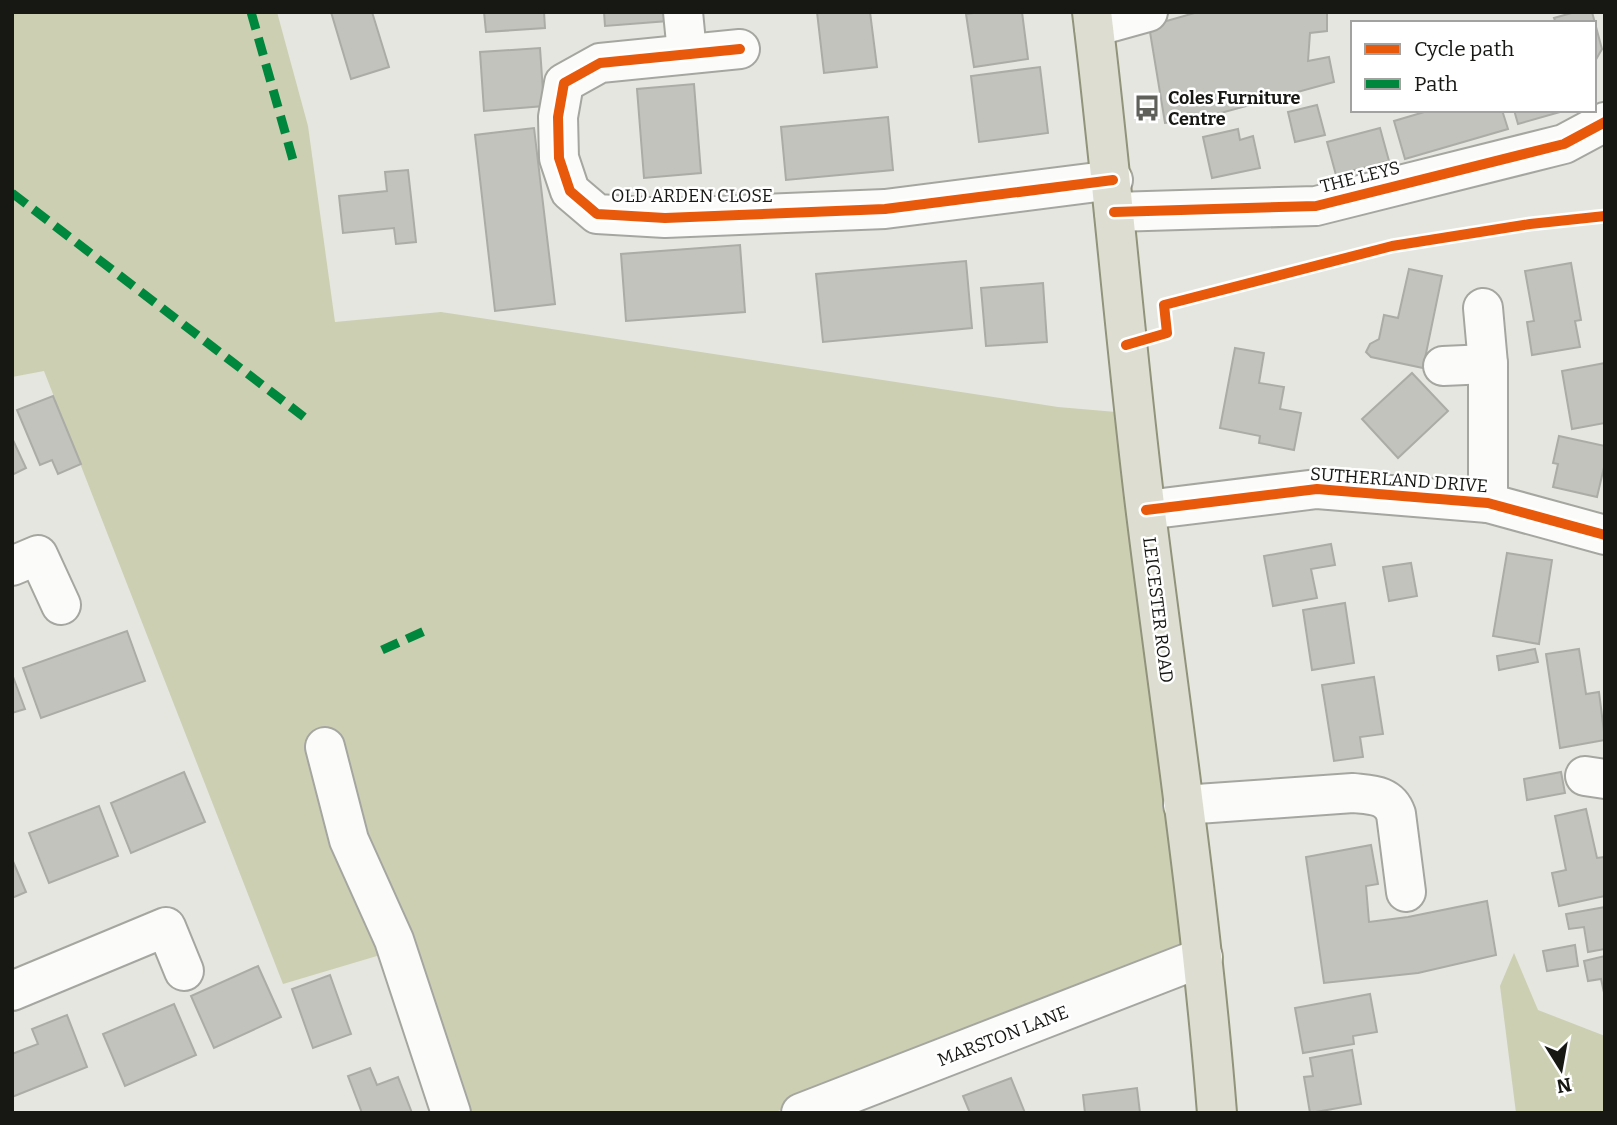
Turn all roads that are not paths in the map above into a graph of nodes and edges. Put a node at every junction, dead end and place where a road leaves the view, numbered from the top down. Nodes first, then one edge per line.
1 (684, 12) edge
2 (1148, 12) edge
3 (1093, 19) edge
4 (740, 49) dead end
5 (687, 53) junction
6 (1605, 122) edge
7 (1114, 196) junction
8 (1483, 308) dead end
9 (1488, 364) junction
10 (1443, 366) dead end
11 (1488, 503) junction
12 (1146, 510) junction
13 (1605, 535) edge
14 (12, 566) edge
15 (61, 605) dead end
16 (325, 747) dead end
17 (1184, 805) junction
18 (1406, 892) dead end
19 (1203, 957) junction
20 (184, 971) dead end
21 (12, 991) edge
22 (450, 1113) edge
23 (801, 1113) edge
24 (1217, 1113) edge

1 - 5 street
2 - 3 street
3 - 7 main road, LEICESTER ROAD
4 - 5 street, OLD ARDEN CLOSE
5 - 7 street, OLD ARDEN CLOSE
6 - 7 street, THE LEYS
7 - 12 main road, LEICESTER ROAD
8 - 9 street, SUTHERLAND DRIVE
9 - 10 street
9 - 11 street, SUTHERLAND DRIVE
11 - 12 street, SUTHERLAND DRIVE
11 - 13 street, SUTHERLAND DRIVE
12 - 17 main road, LEICESTER ROAD
14 - 15 street
16 - 22 street
17 - 18 street
17 - 19 main road, LEICESTER ROAD
19 - 23 street, MARSTON LANE
19 - 24 main road, LEICESTER ROAD
20 - 21 street

